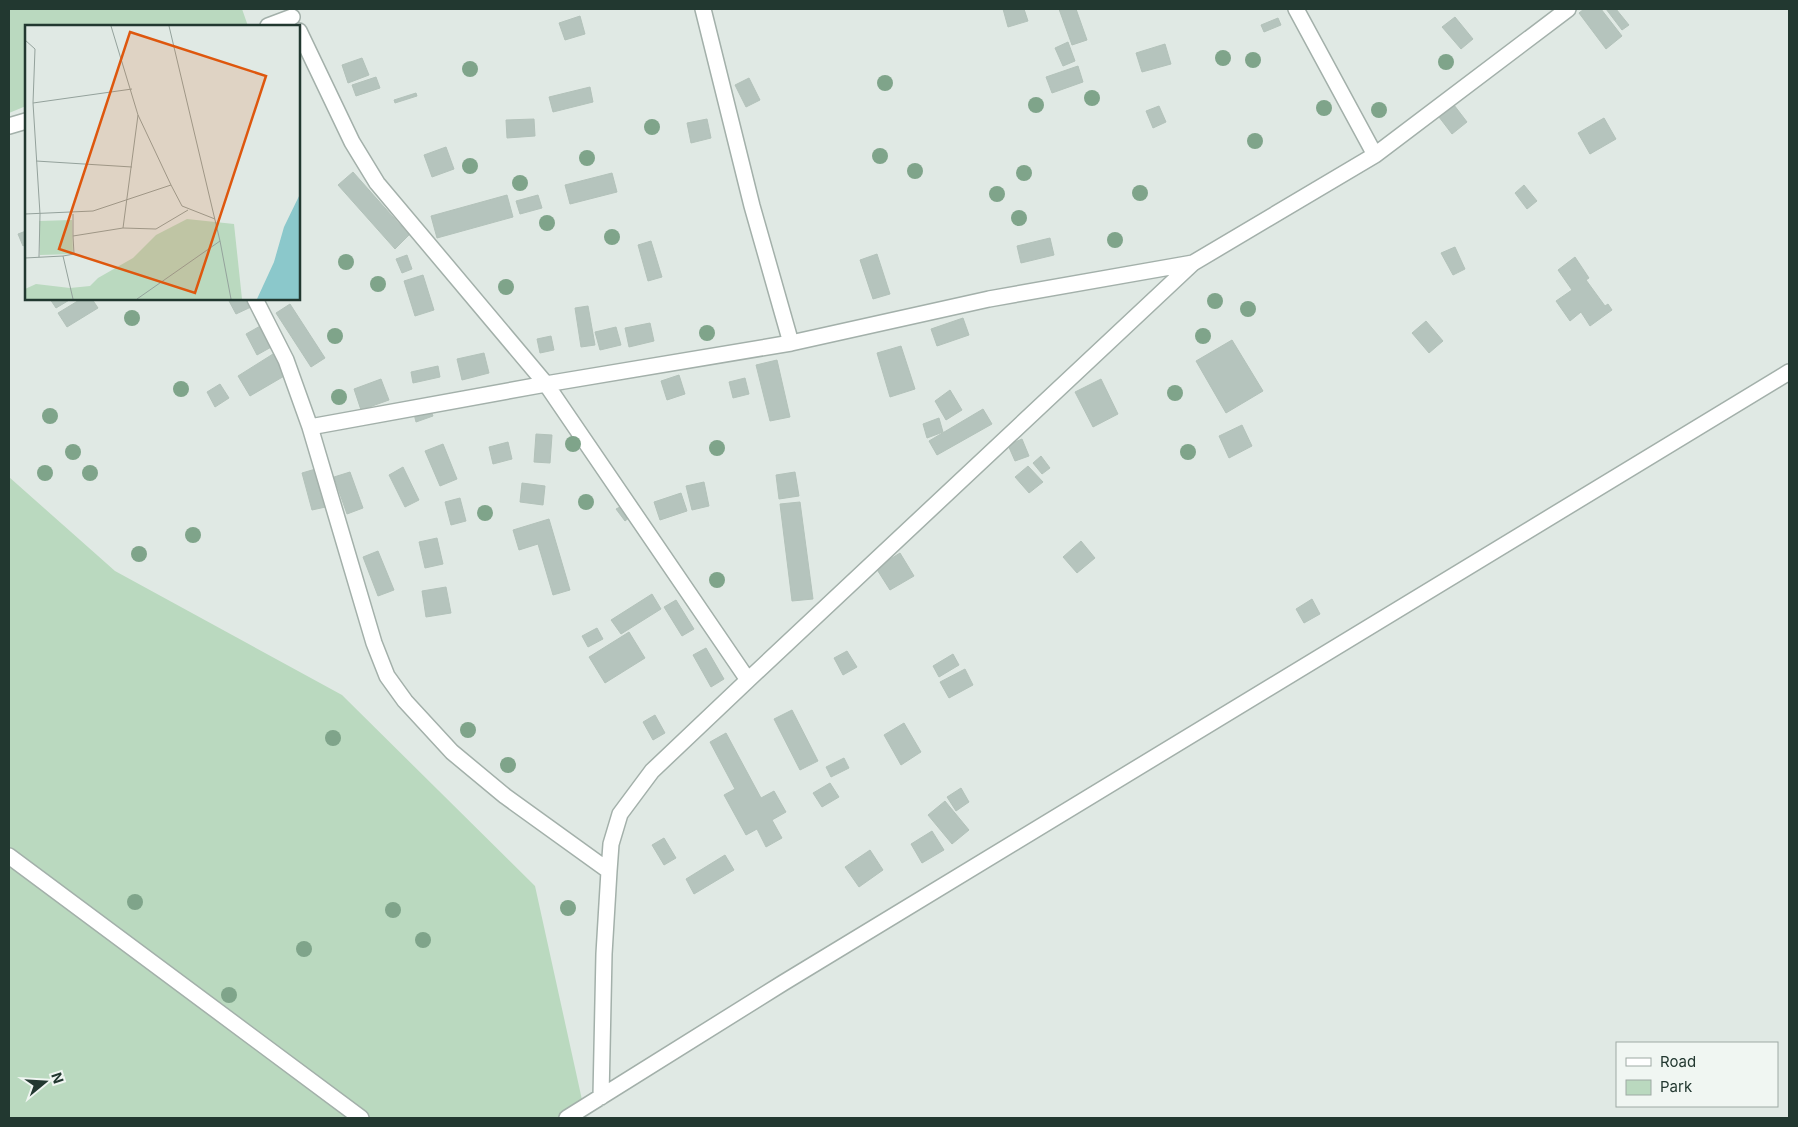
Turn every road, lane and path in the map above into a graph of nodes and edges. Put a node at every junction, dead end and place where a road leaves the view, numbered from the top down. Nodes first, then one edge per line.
1 (703, 9) edge
2 (1296, 9) edge
3 (1568, 9) edge
4 (294, 21) edge
5 (273, 25) edge
6 (300, 34) edge
7 (25, 121) edge
8 (9, 126) edge
9 (1375, 155) junction
10 (1193, 263) junction
11 (256, 300) edge
12 (792, 343) junction
13 (1789, 372) edge
14 (546, 384) junction
15 (310, 427) junction
16 (748, 680) junction
17 (9, 856) edge
18 (609, 871) junction
19 (601, 1098) junction
20 (361, 1118) edge
21 (567, 1118) edge

1 - 12 street
2 - 9 street
3 - 9 street
4 - 5 street
6 - 14 street
7 - 8 street
9 - 10 street
10 - 12 street
10 - 16 street
11 - 15 street
12 - 14 street
13 - 19 street
14 - 15 street
14 - 16 street
15 - 18 street
16 - 18 street
17 - 20 street
18 - 19 street
19 - 21 street

